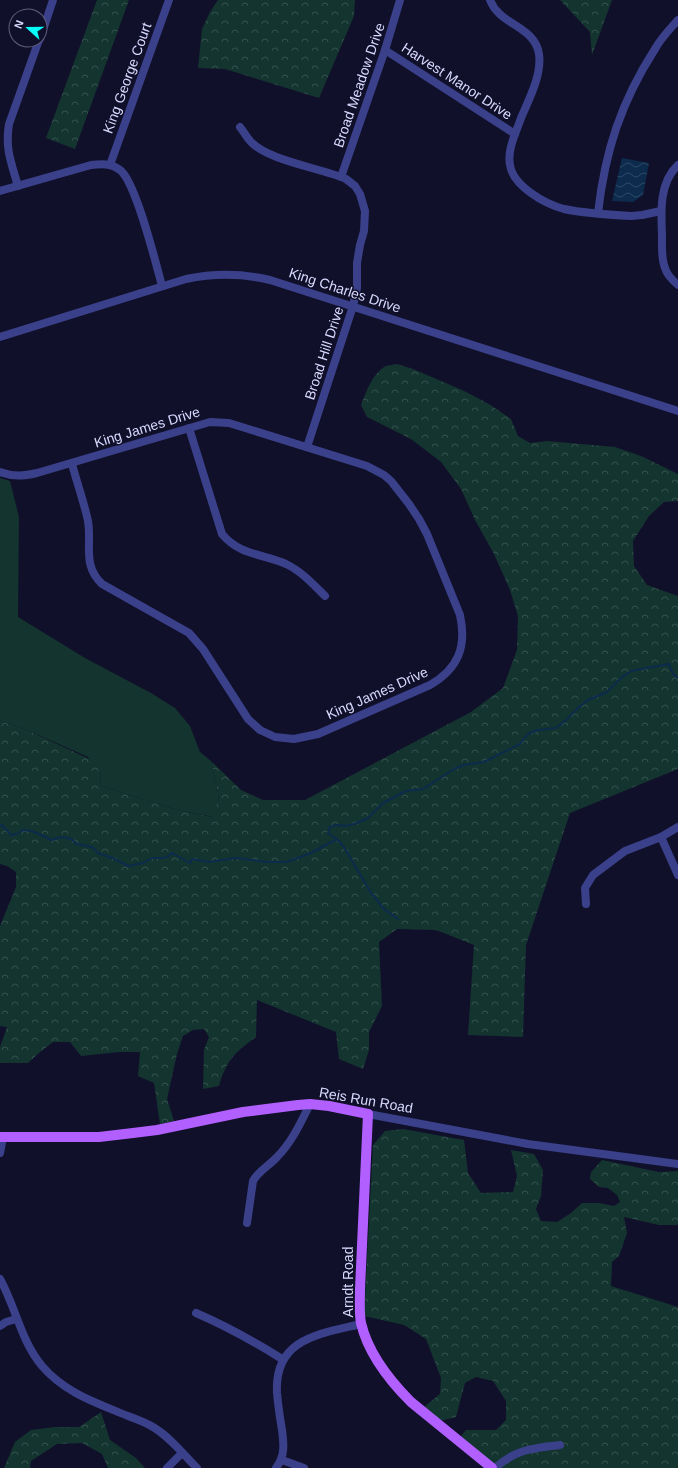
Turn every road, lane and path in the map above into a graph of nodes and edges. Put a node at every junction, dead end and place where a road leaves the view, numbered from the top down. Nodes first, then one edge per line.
1 (53, 0) edge
2 (169, 0) edge
3 (400, 0) edge
4 (490, 0) edge
5 (48, 15) edge
6 (678, 20) edge
7 (37, 48) edge
8 (385, 50) junction
9 (240, 127) dead end
10 (515, 134) junction
11 (110, 165) junction
12 (678, 165) edge
13 (341, 177) junction
14 (18, 186) junction
15 (0, 191) edge
16 (661, 211) junction
17 (598, 213) junction
18 (678, 285) edge
19 (162, 286) junction
20 (353, 306) junction
21 (0, 337) edge
22 (678, 410) edge
23 (189, 428) junction
24 (307, 447) junction
25 (72, 464) junction
26 (0, 472) edge
27 (325, 596) dead end
28 (678, 827) edge
29 (661, 837) junction
30 (678, 875) edge
31 (586, 904) dead end
32 (310, 1104) junction
33 (368, 1114) junction
34 (2, 1137) edge
35 (0, 1153) edge
36 (678, 1164) edge
37 (247, 1223) dead end
38 (0, 1279) edge
39 (196, 1313) dead end
40 (16, 1319) junction
41 (361, 1324) junction
42 (0, 1326) edge
43 (282, 1359) junction
44 (560, 1445) dead end
45 (182, 1453) junction
46 (282, 1460) junction
47 (167, 1468) edge
48 (197, 1468) edge
49 (276, 1468) edge
50 (304, 1468) edge
51 (493, 1468) edge

1 - 5 street
2 - 11 street, King George Court
3 - 8 street, Broad Meadow Drive
4 - 10 street
6 - 17 street
7 - 14 street
8 - 10 street, Harvest Manor Drive
8 - 13 street, Broad Meadow Drive
9 - 13 street, Broad Hill Drive
10 - 17 street
11 - 14 street
11 - 19 street
12 - 16 street
13 - 20 street, Broad Hill Drive
14 - 15 street
16 - 17 street
16 - 18 street
19 - 20 street, King Charles Drive
19 - 21 street, King Charles Drive
20 - 22 street, King Charles Drive
20 - 24 street, Broad Hill Drive
23 - 24 street, King James Drive
23 - 25 street, King James Drive
23 - 27 street
24 - 25 street, King James Drive
25 - 26 street, King James Drive
28 - 29 street
29 - 30 street
29 - 31 street
32 - 33 main road, Reis Run Road
32 - 34 main road, Reis Run Road
32 - 37 street
33 - 36 street, Reis Run Road
33 - 41 main road, Arndt Road
34 - 35 street
38 - 40 street
39 - 43 street
40 - 42 street
40 - 45 street
41 - 43 street
41 - 51 main road, Arndt Road
43 - 46 street
44 - 51 street
45 - 47 street
45 - 48 street
46 - 49 street
46 - 50 street

